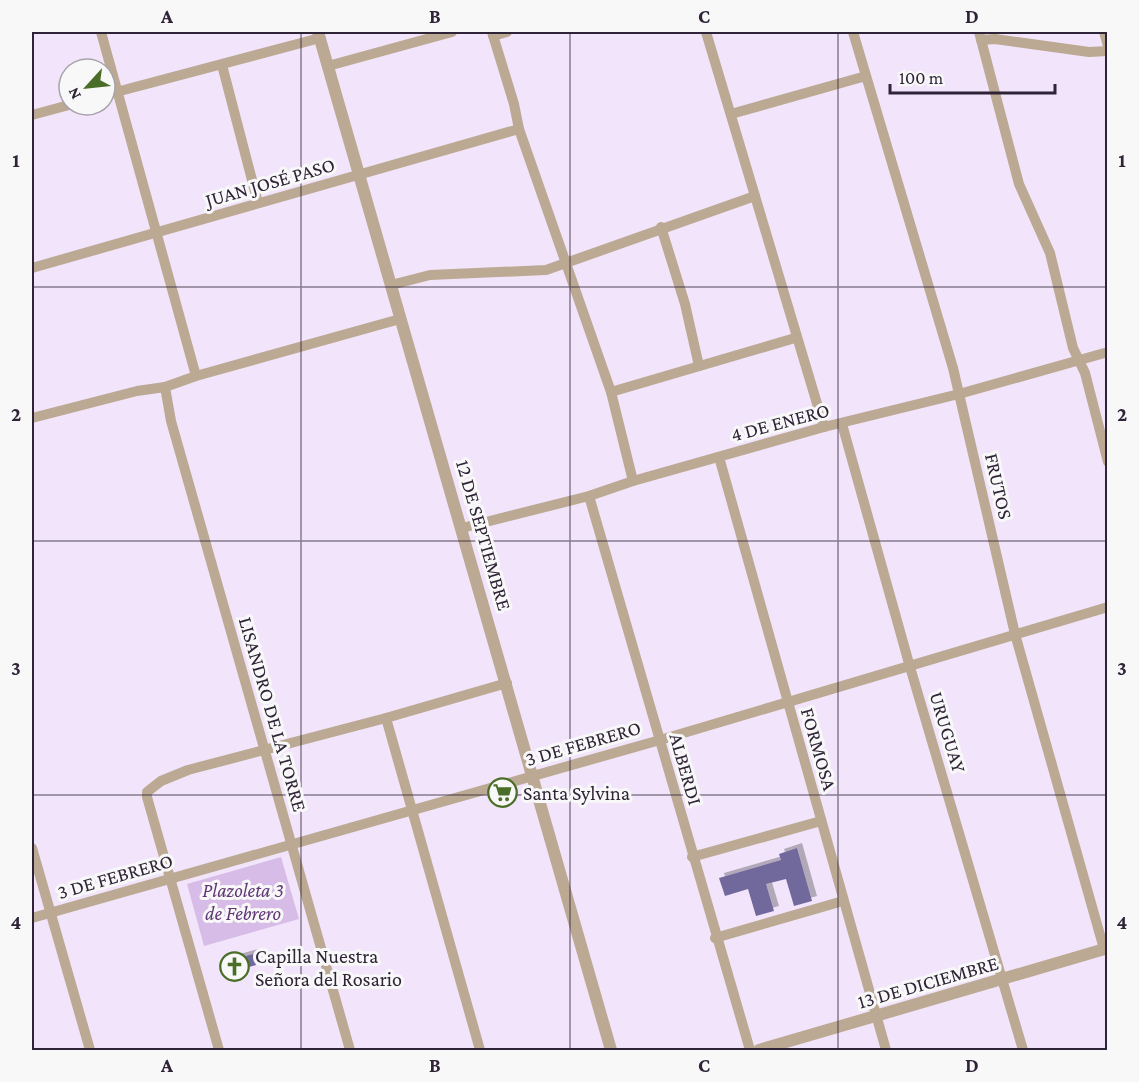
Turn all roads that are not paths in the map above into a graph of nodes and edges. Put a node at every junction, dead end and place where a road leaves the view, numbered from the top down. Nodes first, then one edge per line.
1 (101, 32) edge
2 (452, 32) edge
3 (507, 32) edge
4 (706, 32) edge
5 (853, 32) edge
6 (1104, 32) edge
7 (492, 34) edge
8 (319, 35) edge
9 (980, 36) edge
10 (1107, 46) edge
11 (1107, 51) edge
12 (222, 65) junction
13 (328, 66) junction
14 (866, 76) junction
15 (118, 92) junction
16 (57, 108) edge
17 (731, 114) junction
18 (32, 115) edge
19 (519, 129) junction
20 (359, 175) junction
21 (755, 196) junction
22 (258, 203) junction
23 (661, 227) junction
24 (157, 233) junction
25 (566, 263) junction
26 (32, 268) edge
27 (390, 285) junction
28 (400, 319) junction
29 (795, 338) junction
30 (1107, 352) edge
31 (1078, 360) junction
32 (699, 366) junction
33 (196, 376) junction
34 (165, 387) junction
35 (611, 392) junction
36 (959, 394) junction
37 (32, 417) edge
38 (842, 424) junction
39 (824, 428) junction
40 (719, 457) junction
41 (1107, 462) edge
42 (633, 481) junction
43 (589, 496) junction
44 (462, 528) junction
45 (1107, 607) edge
46 (1015, 634) junction
47 (910, 667) junction
48 (507, 682) junction
49 (786, 702) junction
50 (386, 718) junction
51 (660, 740) junction
52 (264, 750) junction
53 (533, 775) junction
54 (413, 810) junction
55 (821, 821) junction
56 (291, 844) junction
57 (32, 848) edge
58 (692, 857) junction
59 (170, 879) junction
60 (843, 901) junction
61 (50, 912) junction
62 (32, 918) edge
63 (715, 938) junction
64 (1106, 949) edge
65 (1003, 981) junction
66 (876, 1017) junction
67 (90, 1050) edge
68 (219, 1050) edge
69 (350, 1050) edge
70 (480, 1050) edge
71 (611, 1050) edge
72 (750, 1050) edge
73 (759, 1050) edge
74 (886, 1050) edge
75 (1023, 1050) edge

1 - 15 street
2 - 13 street
3 - 7 street
4 - 17 street
5 - 14 street, FRUTOS
6 - 10 street
7 - 19 street
8 - 12 street
8 - 13 street, 12 DE SEPTIEMBRE
9 - 11 street
9 - 31 street
12 - 15 street
12 - 22 street
13 - 20 street, 12 DE SEPTIEMBRE
14 - 17 street
14 - 36 street, FRUTOS
15 - 24 street
16 - 18 street
17 - 21 street
19 - 20 street, JUAN JOSÉ PASO
19 - 25 street
20 - 22 street, JUAN JOSÉ PASO
20 - 27 street, 12 DE SEPTIEMBRE
21 - 23 street
21 - 29 street
22 - 24 street, JUAN JOSÉ PASO
23 - 25 street
23 - 32 street
24 - 26 street, JUAN JOSÉ PASO
24 - 33 street
25 - 27 street
25 - 35 street
27 - 28 street, 12 DE SEPTIEMBRE
28 - 33 street
28 - 44 street, 12 DE SEPTIEMBRE
29 - 32 street
29 - 39 street
30 - 31 street, 4 DE ENERO
31 - 36 street, 4 DE ENERO
31 - 41 street
32 - 35 street
33 - 34 street
34 - 37 street
34 - 52 street, LISANDRO DE LA TORRE
35 - 42 street
36 - 38 street, 4 DE ENERO
36 - 46 street, FRUTOS
38 - 39 street, 4 DE ENERO
38 - 47 street, URUGUAY
39 - 40 street, 4 DE ENERO
40 - 42 street, 4 DE ENERO
40 - 49 street, FORMOSA
42 - 43 street, 4 DE ENERO
43 - 44 street, 4 DE ENERO
43 - 51 street, ALBERDI
44 - 48 street, 12 DE SEPTIEMBRE
45 - 46 street, 3 DE FEBRERO
46 - 47 street, 3 DE FEBRERO
46 - 64 street, FRUTOS
47 - 49 street, 3 DE FEBRERO
47 - 65 street, URUGUAY
48 - 50 street
48 - 53 street, 12 DE SEPTIEMBRE
49 - 51 street, 3 DE FEBRERO
49 - 55 street, FORMOSA
50 - 52 street
50 - 54 street
51 - 53 street, 3 DE FEBRERO
51 - 58 street, ALBERDI
52 - 56 street, LISANDRO DE LA TORRE
52 - 59 street
53 - 54 street, 3 DE FEBRERO
53 - 71 street, 12 DE SEPTIEMBRE
54 - 56 street, 3 DE FEBRERO
54 - 70 street
55 - 58 street
55 - 60 street, FORMOSA
56 - 59 street, 3 DE FEBRERO
56 - 69 street, LISANDRO DE LA TORRE
57 - 61 street
58 - 63 street, ALBERDI
59 - 61 street, 3 DE FEBRERO
59 - 68 street
60 - 63 street
60 - 66 street, FORMOSA
61 - 62 street, 3 DE FEBRERO
61 - 67 street
63 - 72 street, ALBERDI
64 - 65 street, 13 DE DICIEMBRE
65 - 66 street, 13 DE DICIEMBRE
65 - 75 street, URUGUAY
66 - 73 street, 13 DE DICIEMBRE
66 - 74 street, FORMOSA

